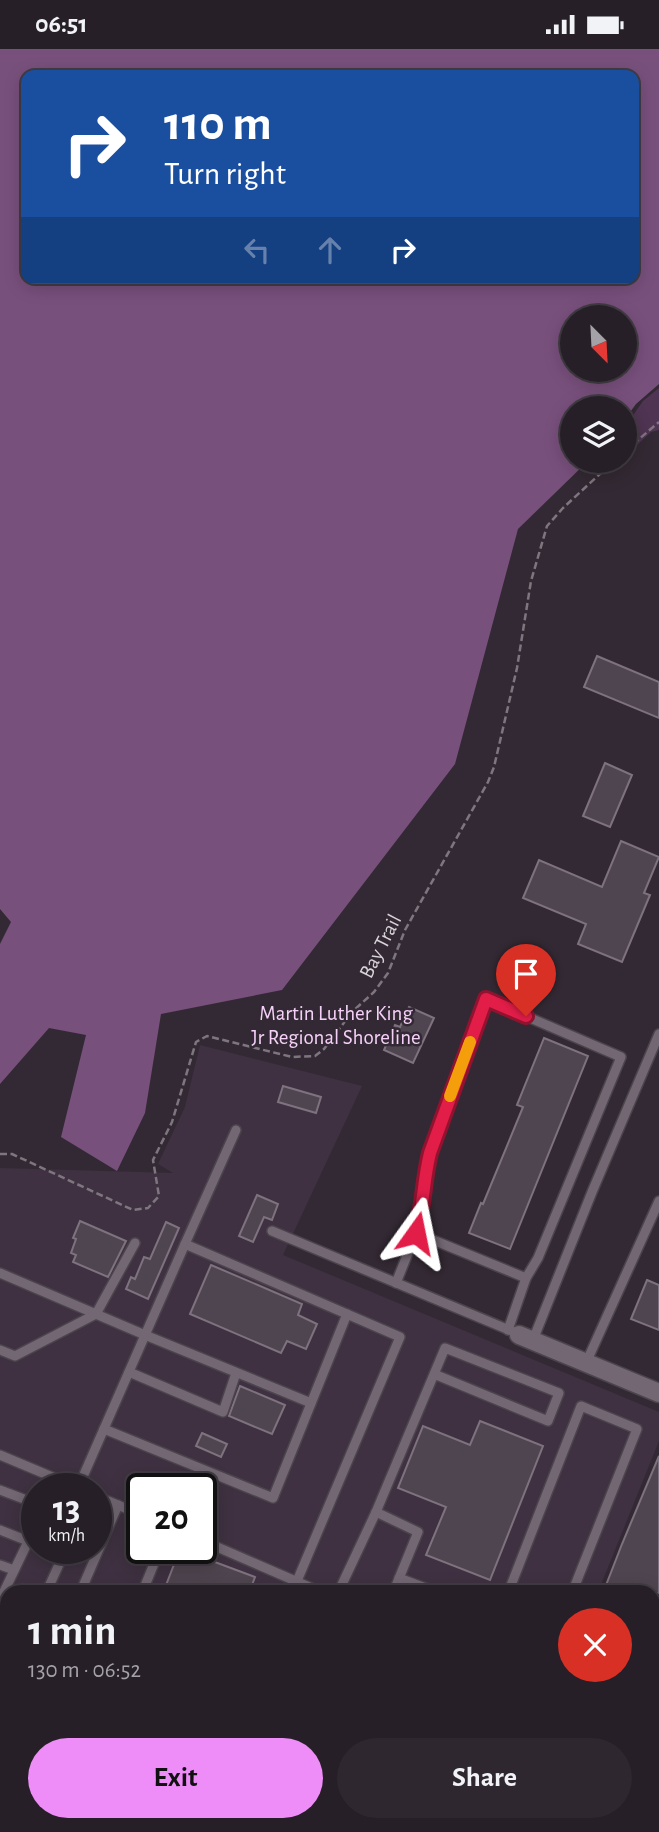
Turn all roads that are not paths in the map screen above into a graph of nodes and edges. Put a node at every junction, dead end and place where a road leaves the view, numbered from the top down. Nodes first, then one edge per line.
1 (659, 1034) edge
2 (657, 1046) edge
3 (236, 1130) dead end
4 (659, 1201) edge
5 (272, 1231) dead end
6 (416, 1233) junction
7 (135, 1243) dead end
8 (185, 1244) junction
9 (0, 1273) edge
10 (526, 1278) junction
11 (396, 1283) junction
12 (96, 1314) junction
13 (347, 1314) junction
14 (145, 1335) junction
15 (520, 1335) junction
16 (0, 1350) edge
17 (586, 1363) junction
18 (129, 1372) junction
19 (236, 1373) junction
20 (434, 1374) junction
21 (659, 1393) edge
22 (311, 1403) junction
23 (104, 1429) junction
24 (0, 1455) edge
25 (43, 1473) edge
26 (86, 1473) edge
27 (0, 1490) edge
28 (21, 1498) edge
29 (112, 1503) edge
30 (118, 1505) junction
31 (126, 1508) edge
32 (376, 1511) junction
33 (0, 1530) edge
34 (21, 1538) edge
35 (217, 1548) edge
36 (21, 1556) edge
37 (59, 1564) edge
38 (154, 1564) edge
39 (0, 1565) edge
40 (14, 1570) junction
41 (399, 1579) junction
42 (297, 1581) junction
43 (7, 1585) edge
44 (50, 1585) edge
45 (83, 1585) edge
46 (145, 1585) edge
47 (306, 1585) edge
48 (342, 1585) edge
49 (396, 1585) edge
50 (416, 1585) edge
51 (511, 1585) edge
52 (575, 1585) edge

1 - 2 lane
2 - 15 lane
3 - 8 lane
4 - 17 lane
5 - 11 lane
6 - 10 lane
6 - 10 lane
6 - 11 lane
7 - 12 lane
8 - 13 lane
8 - 14 lane
9 - 12 lane
10 - 15 lane
11 - 15 lane
12 - 14 lane
12 - 16 lane
13 - 22 lane
13 - 42 lane
14 - 18 lane
14 - 19 lane
15 - 17 street
17 - 21 street
18 - 19 lane
18 - 23 lane
19 - 22 lane
20 - 20 lane
20 - 32 lane
22 - 23 lane
23 - 26 lane
24 - 25 lane
27 - 28 lane
29 - 30 lane
30 - 31 lane
30 - 45 lane
32 - 41 lane
32 - 48 lane
33 - 34 lane
35 - 42 lane
36 - 40 lane
37 - 44 lane
38 - 46 lane
39 - 40 lane
40 - 43 lane
41 - 49 lane
41 - 50 lane
42 - 47 lane
51 - 52 lane

